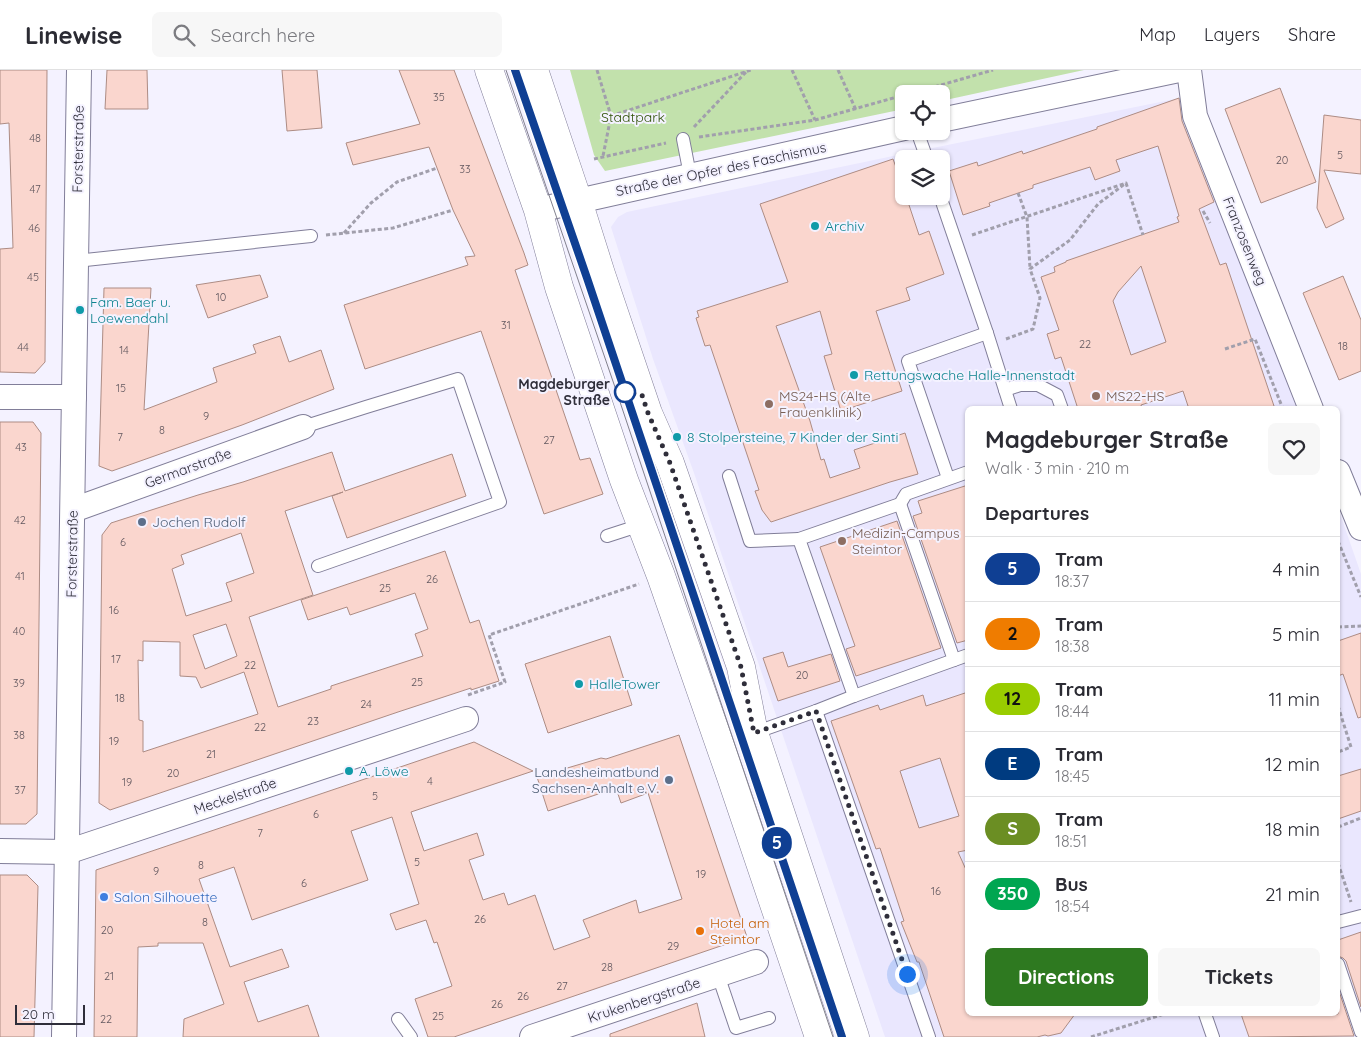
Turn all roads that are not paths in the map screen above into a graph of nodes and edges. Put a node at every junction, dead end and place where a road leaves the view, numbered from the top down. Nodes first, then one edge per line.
1 (79, 70) edge
2 (489, 70) edge
3 (534, 70) edge
4 (1178, 70) edge
5 (1190, 70) edge
6 (950, 118) edge
7 (895, 130) edge
8 (683, 139) road end
9 (690, 175) junction
10 (578, 201) junction
11 (943, 205) edge
12 (538, 210) junction
13 (311, 236) road end
14 (76, 261) junction
15 (989, 338) junction
16 (1005, 390) junction
17 (0, 397) edge
18 (74, 397) junction
19 (1009, 406) edge
20 (1061, 406) edge
21 (1310, 406) edge
22 (304, 427) joint
23 (965, 473) edge
24 (729, 476) dead end
25 (1340, 477) edge
26 (948, 478) junction
27 (900, 504) junction
28 (73, 510) junction
29 (641, 525) junction
30 (1361, 528) edge
31 (607, 536) dead end
32 (799, 539) junction
33 (318, 566) dead end
34 (965, 656) edge
35 (954, 660) junction
36 (854, 696) junction
37 (816, 711) junction
38 (466, 719) road end
39 (754, 733) junction
40 (0, 851) edge
41 (67, 852) junction
42 (1357, 911) edge
43 (1340, 921) edge
44 (756, 962) dead end
45 (1340, 970) edge
46 (718, 975) junction
47 (1206, 1016) edge
48 (769, 1018) dead end
49 (398, 1019) dead end
50 (1361, 1032) edge
51 (64, 1037) edge
52 (411, 1037) edge
53 (532, 1037) edge
54 (819, 1037) edge
55 (855, 1037) edge
56 (929, 1037) edge
57 (1213, 1037) edge

1 - 14 street, Forsterstraße
2 - 12 street
3 - 10 street
4 - 6 street
5 - 21 street, Franzosenweg
7 - 9 street, Straße der Opfer des Faschismus
8 - 9 lane
9 - 10 street, Straße der Opfer des Faschismus
10 - 12 street, Straße der Opfer des Faschismus
10 - 39 street
11 - 15 lane
12 - 29 street
13 - 14 lane
14 - 18 street, Forsterstraße
15 - 16 lane
15 - 26 lane
16 - 19 lane
16 - 20 lane
17 - 18 street
18 - 28 street, Forsterstraße
22 - 28 street, Germarstraße
22 - 33 lane
23 - 26 lane
24 - 32 lane
25 - 30 street
26 - 27 lane
27 - 32 lane
27 - 35 lane
28 - 41 street, Forsterstraße
29 - 31 lane
29 - 54 street
32 - 36 lane
34 - 35 lane
35 - 36 lane
36 - 37 lane
37 - 39 lane
37 - 56 lane
38 - 41 street, Meckelstraße
39 - 55 street
40 - 41 street, Meckelstraße
41 - 51 street, Forsterstraße
42 - 43 lane
44 - 46 street, Krukenbergstraße
45 - 50 lane
46 - 48 lane
46 - 53 street, Krukenbergstraße
47 - 57 lane
49 - 52 lane

